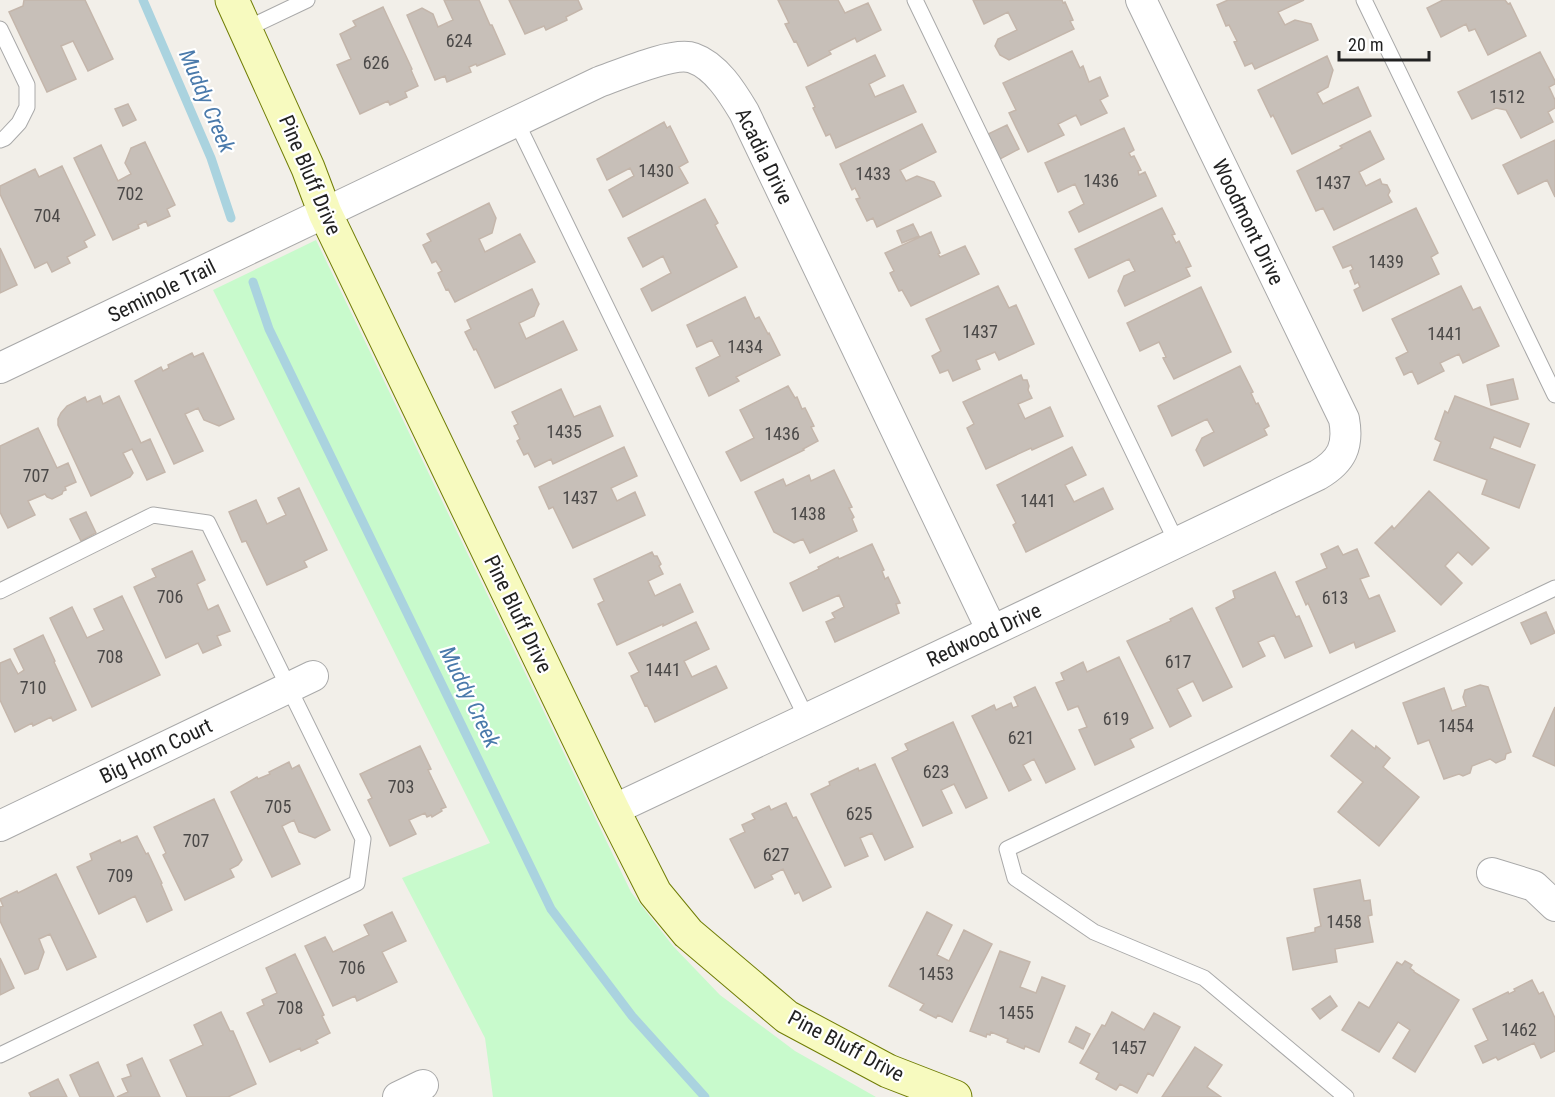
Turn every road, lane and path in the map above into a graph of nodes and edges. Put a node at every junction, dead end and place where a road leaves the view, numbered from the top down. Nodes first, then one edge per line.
1 (232, 0) edge
2 (307, 0) edge
3 (915, 0) edge
4 (1141, 0) edge
5 (1364, 0) edge
6 (0, 28) edge
7 (246, 29) junction
8 (516, 121) junction
9 (0, 140) edge
10 (325, 213) junction
11 (0, 368) edge
12 (1555, 395) edge
13 (1345, 446) joint
14 (1177, 543) junction
15 (1555, 588) edge
16 (0, 591) edge
17 (992, 631) junction
18 (301, 682) junction
19 (807, 719) junction
20 (613, 810) junction
21 (0, 826) edge
22 (1491, 873) dead end
23 (1555, 906) edge
24 (0, 1055) edge
25 (955, 1097) edge
26 (1346, 1097) edge

1 - 7 street, Pine Bluff Drive
2 - 7 lane
3 - 14 lane
4 - 13 street, Woodmont Drive
5 - 12 lane
6 - 9 lane
7 - 10 street, Pine Bluff Drive
8 - 10 street, Acadia Drive
8 - 17 street, Acadia Drive
8 - 19 lane
10 - 11 street, Seminole Trail
10 - 20 street, Pine Bluff Drive
13 - 14 street, Redwood Drive
14 - 17 street, Redwood Drive
15 - 26 lane
16 - 18 lane
17 - 19 street, Redwood Drive
18 - 21 street, Big Horn Court
18 - 24 lane
19 - 20 street, Redwood Drive
20 - 25 street, Pine Bluff Drive
22 - 23 street

